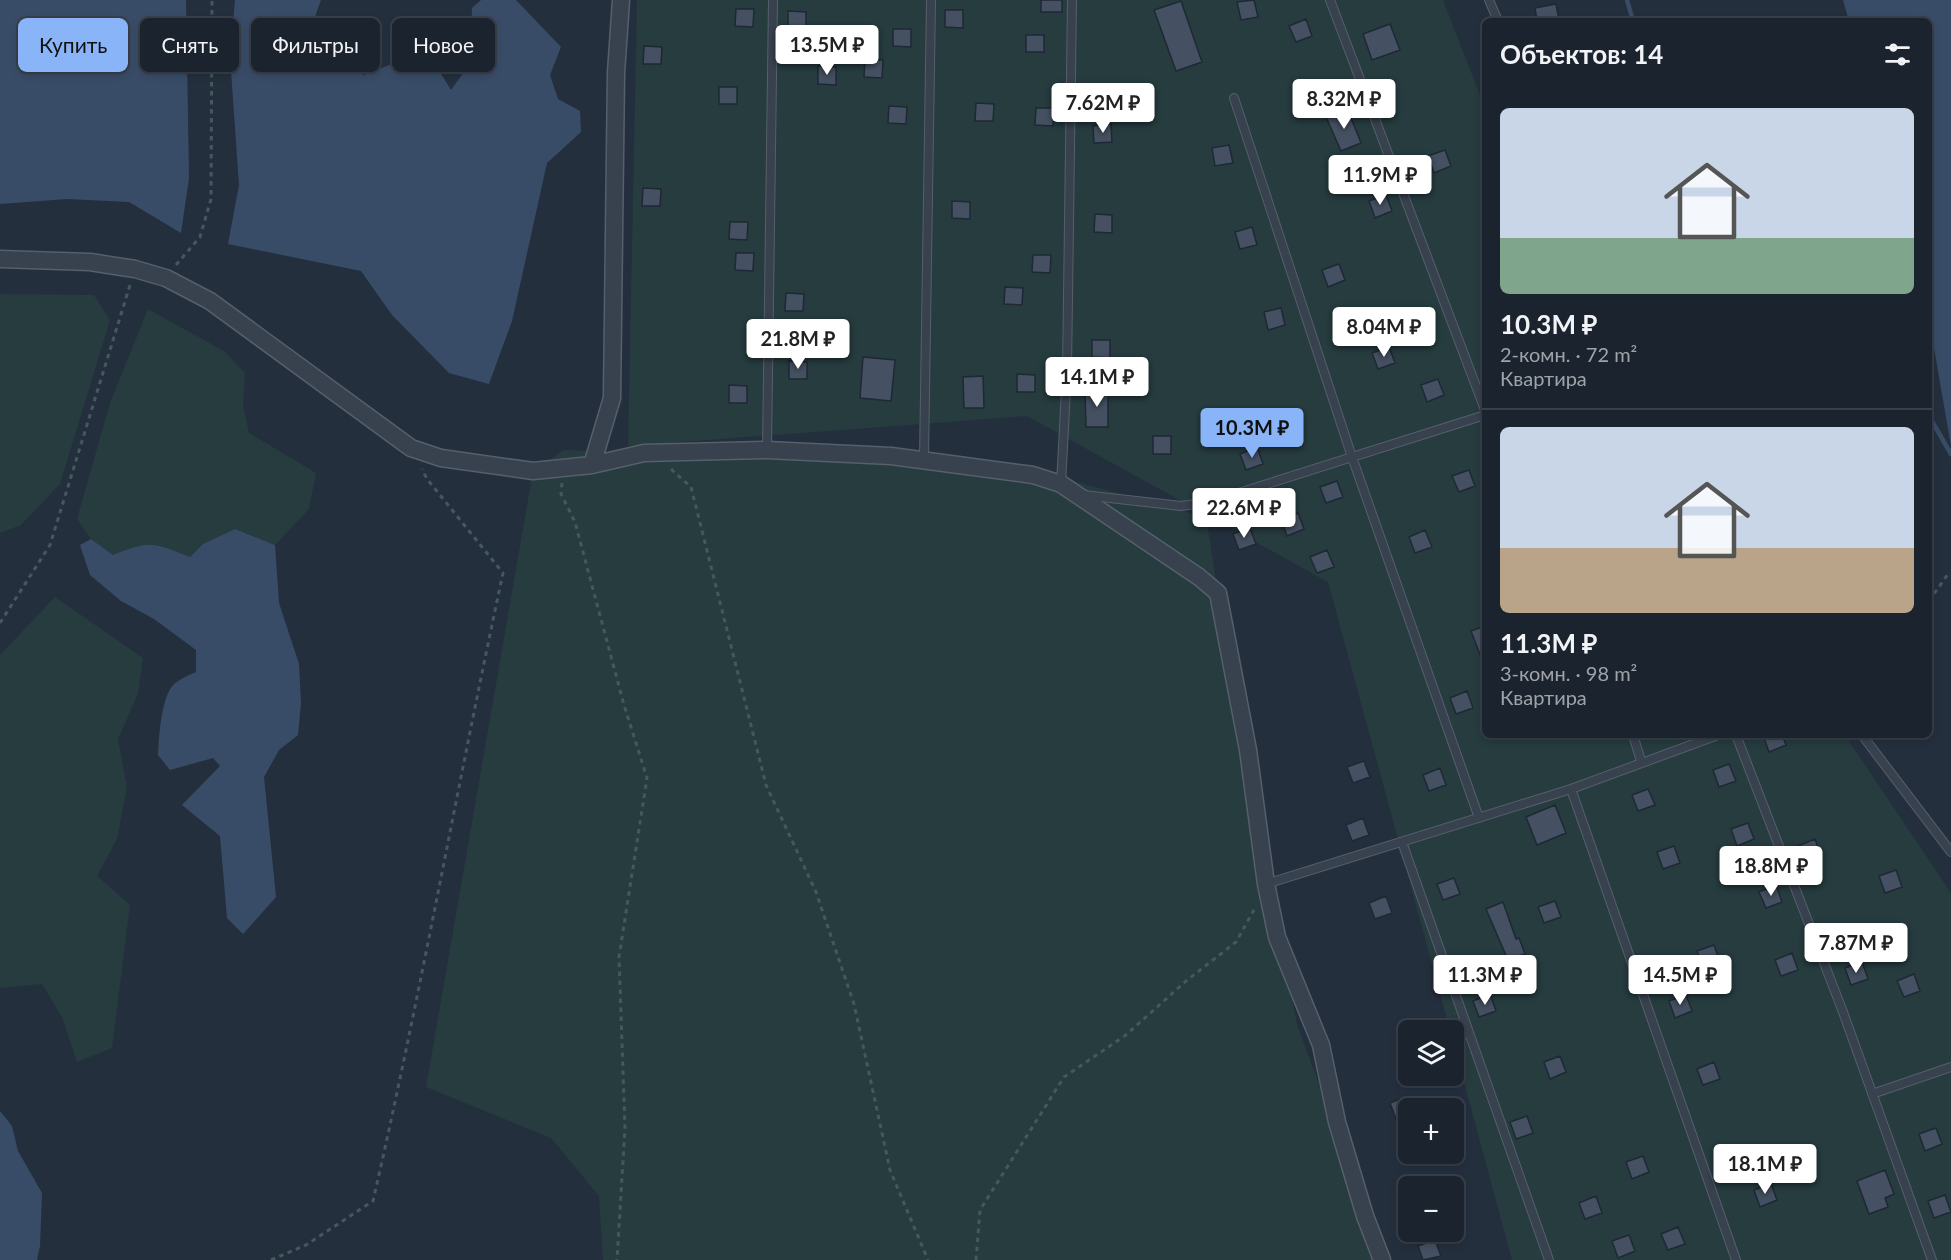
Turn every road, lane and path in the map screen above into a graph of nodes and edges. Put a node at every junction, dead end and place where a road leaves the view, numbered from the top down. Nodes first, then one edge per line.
1 (212, 0) edge
2 (621, 0) edge
3 (773, 0) edge
4 (931, 0) edge
5 (1072, 0) edge
6 (1330, 0) edge
7 (1489, 0) edge
8 (1497, 18) edge
9 (1234, 98) dead end
10 (0, 259) edge
11 (135, 269) junction
12 (166, 278) junction
13 (1482, 402) edge
14 (1482, 416) edge
15 (411, 448) junction
16 (767, 450) junction
17 (653, 453) junction
18 (1352, 457) junction
19 (924, 459) junction
20 (592, 465) junction
21 (563, 468) junction
22 (1061, 484) junction
23 (1076, 494) junction
24 (1951, 575) edge
25 (1932, 597) edge
26 (0, 622) edge
27 (1634, 738) edge
28 (1709, 738) edge
29 (1737, 738) edge
30 (1864, 738) edge
31 (1641, 761) junction
32 (1571, 789) junction
33 (1479, 818) junction
34 (1402, 842) junction
35 (1951, 852) edge
36 (1266, 884) junction
37 (1951, 1067) edge
38 (1872, 1094) junction
39 (271, 1260) edge
40 (617, 1260) edge
41 (928, 1260) edge
42 (976, 1260) edge
43 (1382, 1260) edge
44 (1549, 1260) edge
45 (1736, 1260) edge
46 (1932, 1260) edge

1 - 12 path
2 - 20 street
3 - 16 lane
4 - 19 lane
5 - 22 lane
6 - 13 lane
7 - 8 lane
9 - 18 lane
10 - 11 street
11 - 12 street
11 - 26 path
12 - 15 street
14 - 18 lane
15 - 21 street
15 - 39 path
16 - 17 street
16 - 19 street
17 - 20 street
17 - 41 path
18 - 23 lane
18 - 33 lane
19 - 22 street
20 - 21 street
21 - 40 path
22 - 23 street
23 - 36 street
24 - 25 path
27 - 31 lane
28 - 31 lane
29 - 38 lane
30 - 35 lane
31 - 32 lane
32 - 33 lane
32 - 45 lane
33 - 34 lane
34 - 36 lane
34 - 44 lane
36 - 42 path
36 - 43 street
37 - 38 lane
38 - 46 lane

